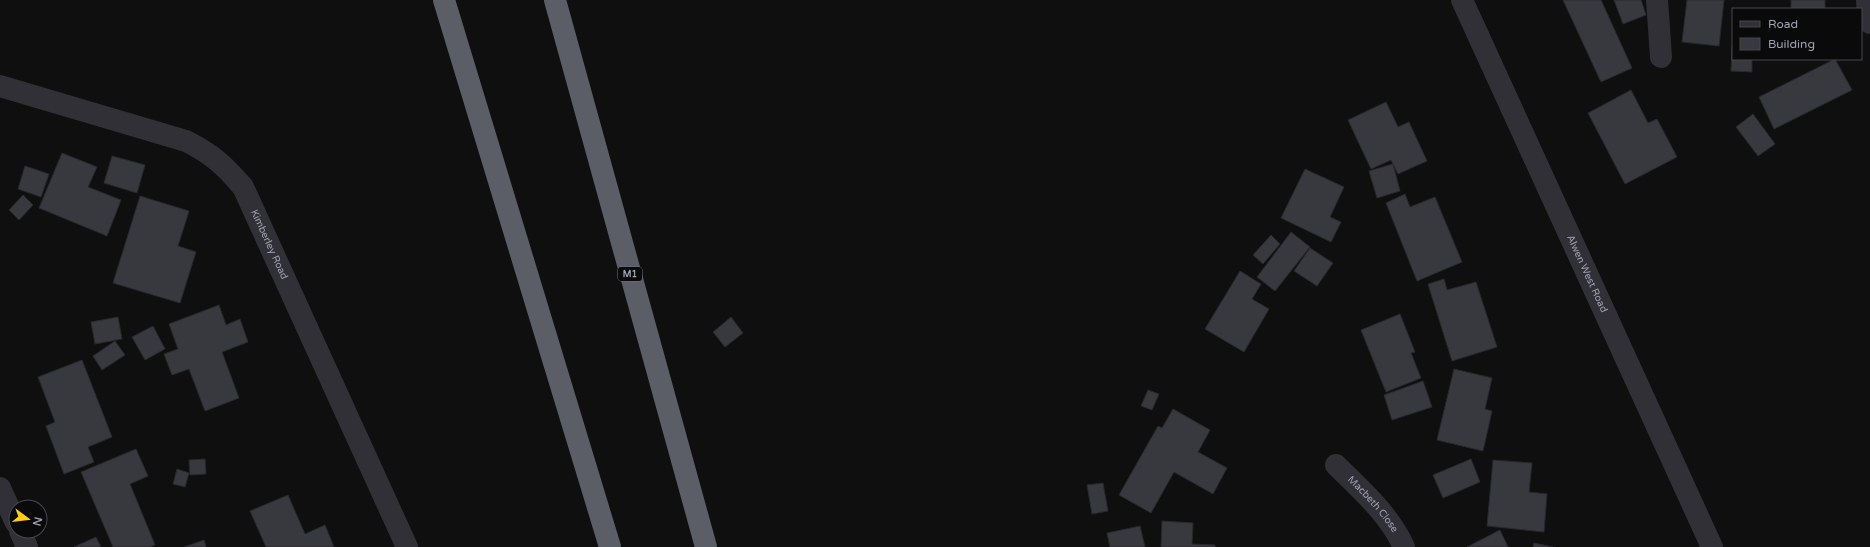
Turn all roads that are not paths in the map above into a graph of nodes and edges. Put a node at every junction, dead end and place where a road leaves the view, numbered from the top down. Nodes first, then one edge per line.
1 (444, 0) edge
2 (555, 0) edge
3 (1462, 0) edge
4 (1657, 0) edge
5 (1868, 0) edge
6 (1870, 23) edge
7 (1661, 57) dead end
8 (0, 86) edge
9 (1336, 465) dead end
10 (0, 488) edge
11 (8, 506) edge
12 (407, 547) edge
13 (610, 547) edge
14 (706, 547) edge
15 (1404, 547) edge
16 (1712, 547) edge

1 - 13 highway
2 - 14 highway, M1
3 - 16 street, Alwen West Road
4 - 7 street
5 - 6 street
8 - 12 street, Kimberley Road
9 - 15 street, Macbeth Close
10 - 11 street

